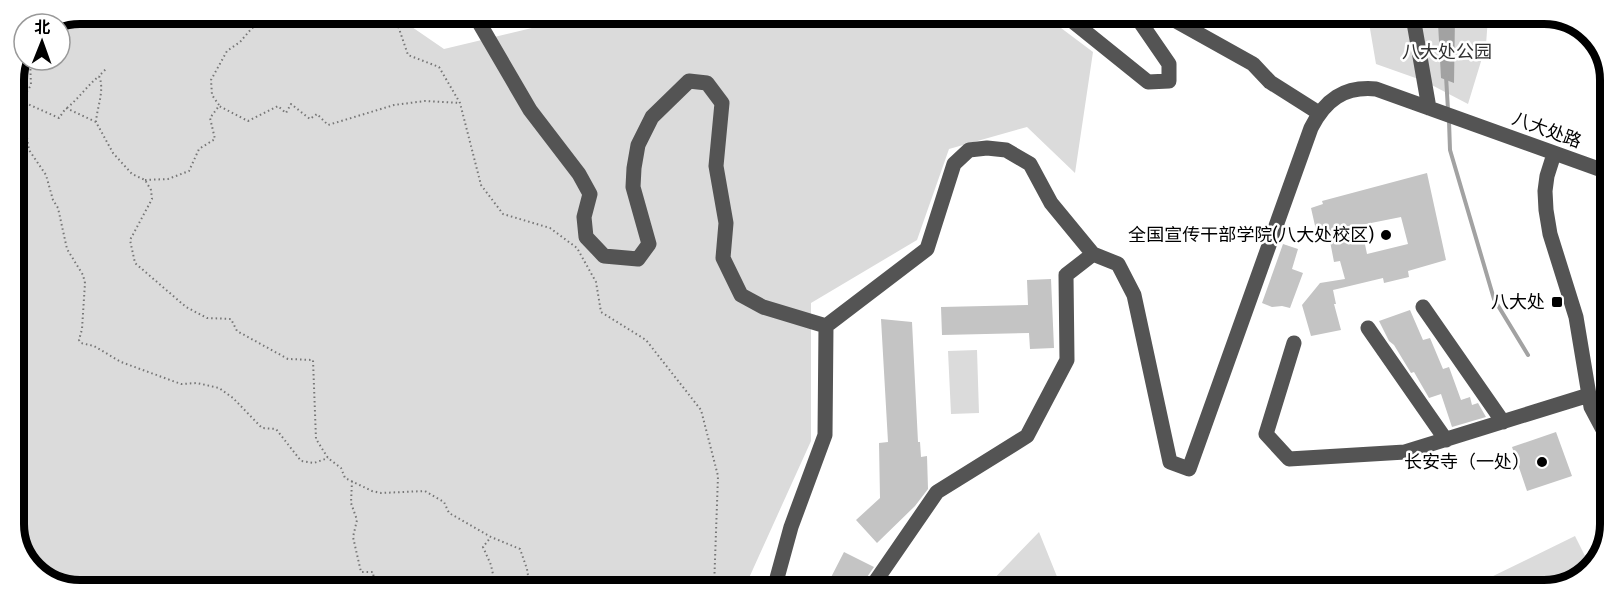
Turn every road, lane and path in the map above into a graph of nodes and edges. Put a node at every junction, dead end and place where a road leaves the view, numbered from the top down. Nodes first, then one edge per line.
1 (266, 24) edge
2 (397, 24) edge
3 (480, 24) edge
4 (1076, 24) edge
5 (1142, 24) edge
6 (1181, 24) edge
7 (1414, 24) edge
8 (106, 69) dead end
9 (30, 72) edge
10 (99, 76) junction
11 (24, 96) edge
12 (24, 102) edge
13 (460, 103) junction
14 (219, 106) junction
15 (66, 108) junction
16 (1429, 108) junction
17 (1319, 113) junction
18 (24, 119) edge
19 (96, 122) junction
20 (1554, 154) junction
21 (1600, 170) edge
22 (145, 180) junction
23 (1093, 254) junction
24 (1423, 307) dead end
25 (826, 327) junction
26 (1368, 328) dead end
27 (1294, 343) dead end
28 (1589, 395) junction
29 (1503, 422) junction
30 (1600, 424) edge
31 (1446, 440) junction
32 (328, 458) junction
33 (352, 481) junction
34 (491, 537) junction
35 (374, 580) edge
36 (491, 580) edge
37 (529, 580) edge
38 (714, 580) edge
39 (776, 580) edge
40 (876, 580) edge

1 - 14 path
2 - 13 path
3 - 25 street
4 - 5 street
6 - 17 street
7 - 16 street
8 - 10 path
9 - 11 path
10 - 15 path
10 - 19 path
12 - 15 path
13 - 14 path
13 - 38 path
14 - 22 path
15 - 19 path
16 - 17 street, 八大处路
16 - 20 street, 八大处路
17 - 23 street
18 - 32 path
19 - 22 path
20 - 21 street, 八大处路
20 - 28 street
22 - 32 path
23 - 25 street
23 - 40 street
24 - 29 street
25 - 39 street
26 - 31 street
27 - 31 street
28 - 29 street
28 - 30 street
29 - 31 street
32 - 33 path
33 - 34 path
33 - 35 path
34 - 36 path
34 - 37 path

